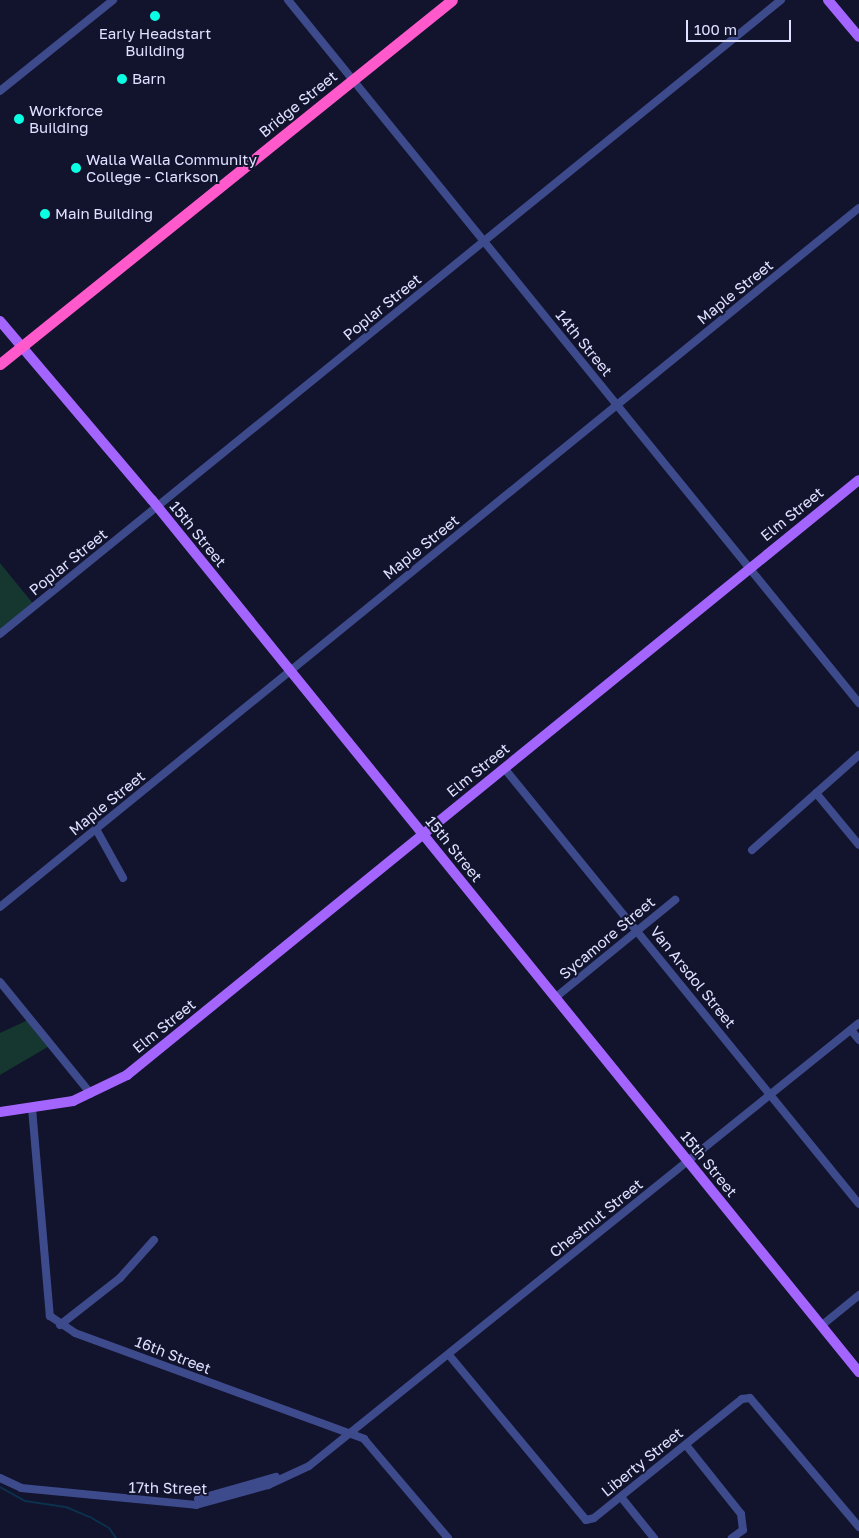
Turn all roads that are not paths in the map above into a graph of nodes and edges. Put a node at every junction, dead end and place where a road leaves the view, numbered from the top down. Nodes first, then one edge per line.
1 (113, 0) edge
2 (288, 0) edge
3 (452, 0) edge
4 (781, 0) edge
5 (828, 0) edge
6 (859, 37) edge
7 (352, 80) junction
8 (0, 91) edge
9 (859, 208) edge
10 (485, 242) junction
11 (0, 321) edge
12 (24, 345) junction
13 (0, 364) edge
14 (618, 406) junction
15 (859, 480) edge
16 (158, 508) junction
17 (748, 569) junction
18 (0, 634) edge
19 (290, 672) junction
20 (859, 703) edge
21 (859, 754) edge
22 (504, 768) junction
23 (816, 793) junction
24 (96, 829) junction
25 (422, 835) junction
26 (859, 845) edge
27 (752, 850) dead end
28 (123, 878) dead end
29 (674, 900) dead end
30 (0, 907) edge
31 (637, 930) junction
32 (0, 982) edge
33 (556, 998) junction
34 (859, 1023) edge
35 (851, 1030) junction
36 (859, 1040) edge
37 (91, 1094) junction
38 (771, 1095) junction
39 (32, 1108) junction
40 (0, 1112) edge
41 (688, 1162) junction
42 (859, 1204) edge
43 (154, 1240) dead end
44 (859, 1295) edge
45 (60, 1325) junction
46 (821, 1326) junction
47 (449, 1355) junction
48 (859, 1372) edge
49 (350, 1436) junction
50 (686, 1446) junction
51 (309, 1466) junction
52 (0, 1478) edge
53 (621, 1497) junction
54 (198, 1500) dead end
55 (859, 1527) edge
56 (448, 1538) edge
57 (654, 1538) edge
58 (732, 1538) edge

1 - 8 street
2 - 7 street, 14th Street
3 - 7 highway, Bridge Street
4 - 10 street, Poplar Street
5 - 6 main road
7 - 10 street, 14th Street
7 - 12 highway, Bridge Street
9 - 14 street, Maple Street
10 - 14 street, 14th Street
10 - 16 street, Poplar Street
11 - 12 main road, 15th Street
12 - 13 highway, Bridge Street
12 - 16 main road, 15th Street
14 - 17 street, 14th Street
14 - 19 street, Maple Street
15 - 17 main road, Elm Street
16 - 18 street, Poplar Street
16 - 19 main road, 15th Street
17 - 20 street, 14th Street
17 - 22 main road, Elm Street
19 - 24 street, Maple Street
19 - 25 main road, 15th Street
21 - 23 street
22 - 25 main road, Elm Street
22 - 31 street, Van Arsdol Street
23 - 26 street
23 - 27 street
24 - 28 street
24 - 30 street, Maple Street
25 - 33 main road, 15th Street
25 - 37 main road, Elm Street
29 - 31 street, Sycamore Street
31 - 33 street, Sycamore Street
31 - 38 street, Van Arsdol Street
32 - 37 street
33 - 41 main road, 15th Street
34 - 35 street, Chestnut Street
35 - 36 street
35 - 38 street, Chestnut Street
37 - 39 main road, Elm Street
38 - 41 street, Chestnut Street
38 - 42 street, Van Arsdol Street
39 - 40 main road, Elm Street
39 - 45 street
41 - 46 main road, 15th Street
41 - 47 street, Chestnut Street
43 - 45 street
44 - 46 street
45 - 49 street, 16th Street
46 - 48 main road, 15th Street
47 - 49 street, Chestnut Street
47 - 53 street, Liberty Street
49 - 51 street, 17th Street
49 - 56 street, 16th Street
50 - 53 street, Liberty Street
50 - 55 street, Liberty Street
50 - 58 street
51 - 52 street, 17th Street
51 - 54 street
53 - 57 street

